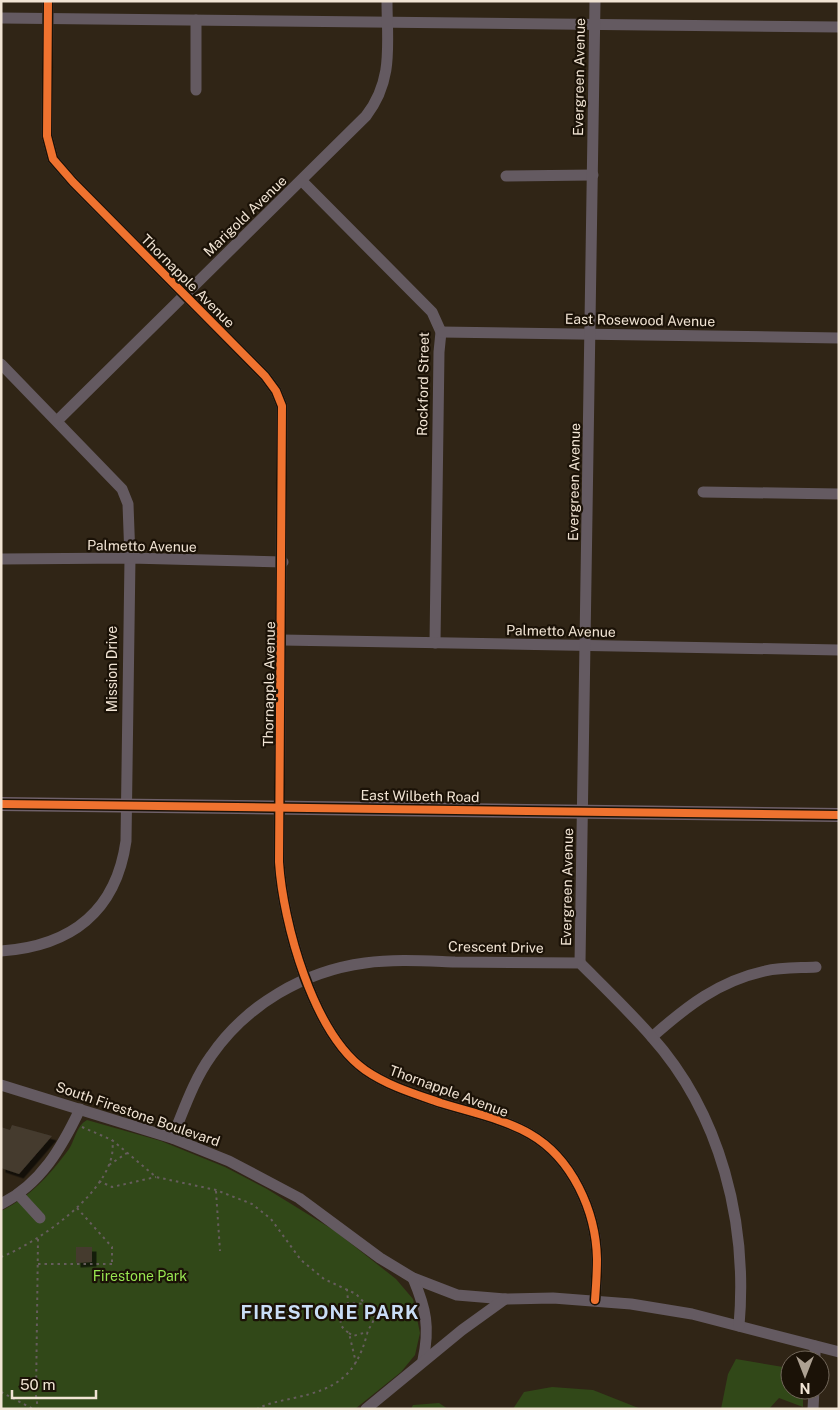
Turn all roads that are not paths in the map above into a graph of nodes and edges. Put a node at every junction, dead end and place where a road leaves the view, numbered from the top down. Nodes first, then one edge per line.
1 (48, 1) edge
2 (387, 1) edge
3 (595, 1) edge
4 (1, 18) edge
5 (47, 18) junction
6 (196, 20) junction
7 (387, 21) junction
8 (595, 23) junction
9 (839, 27) edge
10 (196, 90) dead end
11 (506, 176) dead end
12 (593, 176) junction
13 (302, 181) junction
14 (184, 295) junction
15 (441, 332) junction
16 (591, 334) junction
17 (839, 338) edge
18 (1, 364) edge
19 (58, 420) junction
20 (703, 492) dead end
21 (839, 494) edge
22 (130, 558) junction
23 (1, 559) edge
24 (283, 562) junction
25 (282, 640) junction
26 (435, 643) junction
27 (587, 646) junction
28 (839, 650) edge
29 (1, 804) edge
30 (126, 804) junction
31 (280, 806) junction
32 (583, 811) junction
33 (839, 815) edge
34 (1, 951) edge
35 (580, 963) junction
36 (816, 967) dead end
37 (306, 977) junction
38 (652, 1037) junction
39 (1, 1085) edge
40 (80, 1109) junction
41 (172, 1138) junction
42 (18, 1194) junction
43 (1, 1204) edge
44 (40, 1218) dead end
45 (412, 1278) junction
46 (505, 1299) junction
47 (595, 1300) junction
48 (739, 1326) junction
49 (815, 1346) junction
50 (815, 1350) edge
51 (839, 1352) edge
52 (423, 1360) junction
53 (366, 1409) edge

1 - 5 street, Thornapple Avenue
2 - 7 street, Marigold Avenue
3 - 8 street, Evergreen Avenue
4 - 5 street
5 - 6 street
5 - 14 street, Thornapple Avenue
6 - 7 street
6 - 10 street
7 - 8 street
7 - 13 street, Marigold Avenue
8 - 9 street
8 - 12 street, Evergreen Avenue
11 - 12 street
12 - 16 street, Evergreen Avenue
13 - 14 street, Marigold Avenue
13 - 15 street, Rockford Street
14 - 19 street, Marigold Avenue
14 - 24 street, Thornapple Avenue
15 - 16 street, East Rosewood Avenue
15 - 26 street, Rockford Street
16 - 17 street, East Rosewood Avenue
16 - 27 street, Evergreen Avenue
18 - 19 street, Mission Drive
19 - 22 street, Mission Drive
20 - 21 street
22 - 23 street, Palmetto Avenue
22 - 24 street, Palmetto Avenue
22 - 30 street, Mission Drive
24 - 25 street, Thornapple Avenue
25 - 26 street, Palmetto Avenue
25 - 31 street, Thornapple Avenue
26 - 27 street, Palmetto Avenue
27 - 28 street, Palmetto Avenue
27 - 32 street, Evergreen Avenue
29 - 30 main road, East Wilbeth Road
30 - 31 main road, East Wilbeth Road
30 - 34 street, Mission Drive
31 - 32 main road, East Wilbeth Road
31 - 37 street, Thornapple Avenue
32 - 33 main road, East Wilbeth Road
32 - 35 street, Evergreen Avenue
35 - 37 street, Crescent Drive
35 - 38 street
36 - 38 street
37 - 41 street, Crescent Drive
37 - 47 street, Thornapple Avenue
38 - 48 street
39 - 40 street, South Firestone Boulevard
40 - 41 street, South Firestone Boulevard
40 - 42 street
41 - 45 street, South Firestone Boulevard
42 - 43 street
42 - 44 street
45 - 46 street, South Firestone Boulevard
45 - 52 street
46 - 47 street, South Firestone Boulevard
46 - 52 street
47 - 48 street, South Firestone Boulevard
48 - 49 street, South Firestone Boulevard
49 - 50 street
49 - 51 street, South Firestone Boulevard
52 - 53 street

